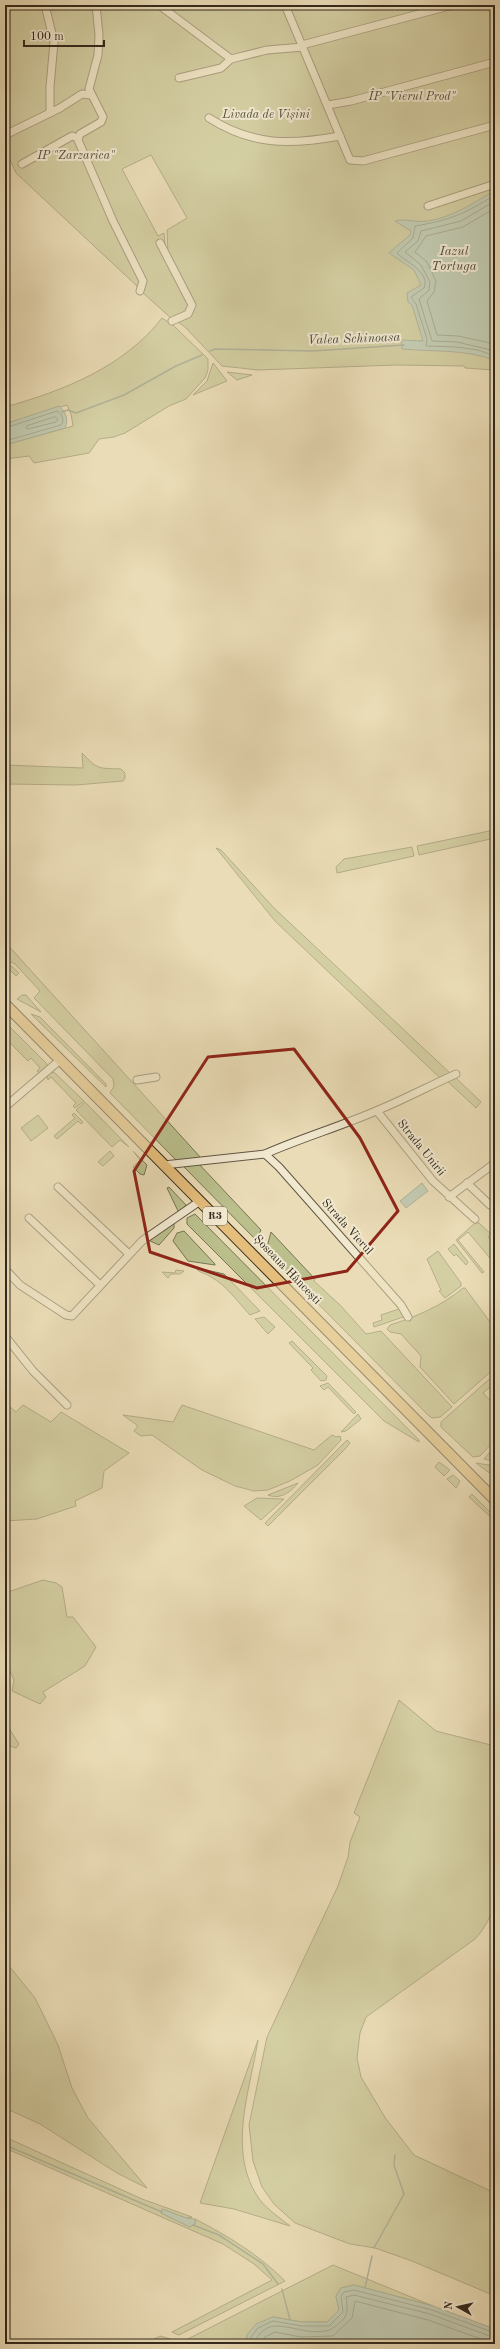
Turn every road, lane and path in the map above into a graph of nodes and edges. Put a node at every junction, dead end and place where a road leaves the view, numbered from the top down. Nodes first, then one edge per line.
1 (45, 5) edge
2 (96, 5) edge
3 (159, 5) edge
4 (284, 5) edge
5 (453, 5) edge
6 (302, 46) junction
7 (231, 59) junction
8 (495, 62) edge
9 (179, 78) dead end
10 (90, 95) junction
11 (328, 105) junction
12 (50, 113) junction
13 (209, 118) dead end
14 (495, 125) edge
15 (5, 135) edge
16 (340, 136) junction
17 (78, 138) junction
18 (22, 164) dead end
19 (495, 184) edge
20 (428, 206) dead end
21 (160, 243) dead end
22 (140, 291) dead end
23 (172, 321) dead end
24 (5, 1004) edge
25 (60, 1060) junction
26 (456, 1074) dead end
27 (156, 1077) dead end
28 (137, 1080) dead end
29 (5, 1107) edge
30 (377, 1111) junction
31 (265, 1154) junction
32 (495, 1162) edge
33 (164, 1165) junction
34 (467, 1183) junction
35 (58, 1187) dead end
36 (449, 1198) junction
37 (200, 1201) junction
38 (495, 1205) edge
39 (29, 1218) dead end
40 (475, 1218) dead end
41 (129, 1254) junction
42 (5, 1269) edge
43 (100, 1285) junction
44 (408, 1317) dead end
45 (5, 1336) edge
46 (67, 1405) dead end
47 (495, 1500) edge

1 - 12 street
2 - 10 street
3 - 7 street
4 - 6 street
5 - 6 street
6 - 7 street
6 - 11 street
7 - 9 street
8 - 11 street
10 - 12 street
10 - 17 street
11 - 16 street
12 - 15 street
13 - 16 street
14 - 16 street
17 - 18 street
17 - 22 street
19 - 20 street
21 - 23 street
24 - 25 highway, Șoseaua Hâncești / R3
25 - 29 street
25 - 33 highway, Șoseaua Hâncești / R3
26 - 30 street
27 - 28 street
30 - 31 street
30 - 36 street, Strada Unirii
31 - 33 street
31 - 44 street, Strada Vierul
32 - 34 street
33 - 37 highway, Șoseaua Hâncești / R3
34 - 36 street
34 - 38 street
35 - 41 street
36 - 40 street, Strada Unirii
37 - 41 street
37 - 47 highway, Șoseaua Hâncești / R3
39 - 43 street
41 - 43 street
42 - 43 street
45 - 46 street

